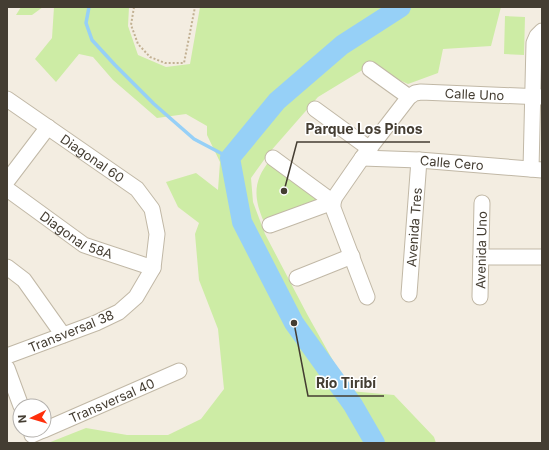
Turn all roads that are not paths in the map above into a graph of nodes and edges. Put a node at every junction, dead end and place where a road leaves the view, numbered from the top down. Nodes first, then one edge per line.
1 (542, 31) edge
2 (370, 68) dead end
3 (409, 97) junction
4 (538, 97) edge
5 (7, 99) edge
6 (315, 109) dead end
7 (48, 127) junction
8 (366, 153) junction
9 (273, 158) dead end
10 (419, 160) junction
11 (537, 169) edge
12 (7, 181) edge
13 (7, 189) edge
14 (333, 202) junction
15 (482, 203) dead end
16 (270, 225) dead end
17 (157, 234) joint
18 (352, 256) junction
19 (481, 257) junction
20 (542, 257) edge
21 (7, 267) edge
22 (153, 268) junction
23 (297, 278) dead end
24 (409, 294) dead end
25 (367, 297) dead end
26 (480, 297) dead end
27 (63, 335) junction
28 (7, 356) edge
29 (7, 368) edge
30 (179, 371) dead end
31 (19, 398) edge
32 (52, 425) edge

1 - 4 street
2 - 3 street
3 - 4 street, Calle Uno
3 - 8 street
4 - 11 street
5 - 7 street, Diagonal 60
6 - 8 street
7 - 12 street
7 - 17 street, Diagonal 60
8 - 10 street, Calle Cero
8 - 14 street
9 - 14 street
10 - 11 street, Calle Cero
10 - 24 street, Avenida Tres
13 - 22 street, Diagonal 58A
14 - 16 street
14 - 18 street
15 - 19 street, Avenida Uno
17 - 22 street, Transversal 38
18 - 23 street
18 - 25 street
19 - 20 street
19 - 26 street, Avenida Uno
21 - 27 street
22 - 27 street, Transversal 38
27 - 28 street, Transversal 38
29 - 31 street
30 - 32 street, Transversal 40

